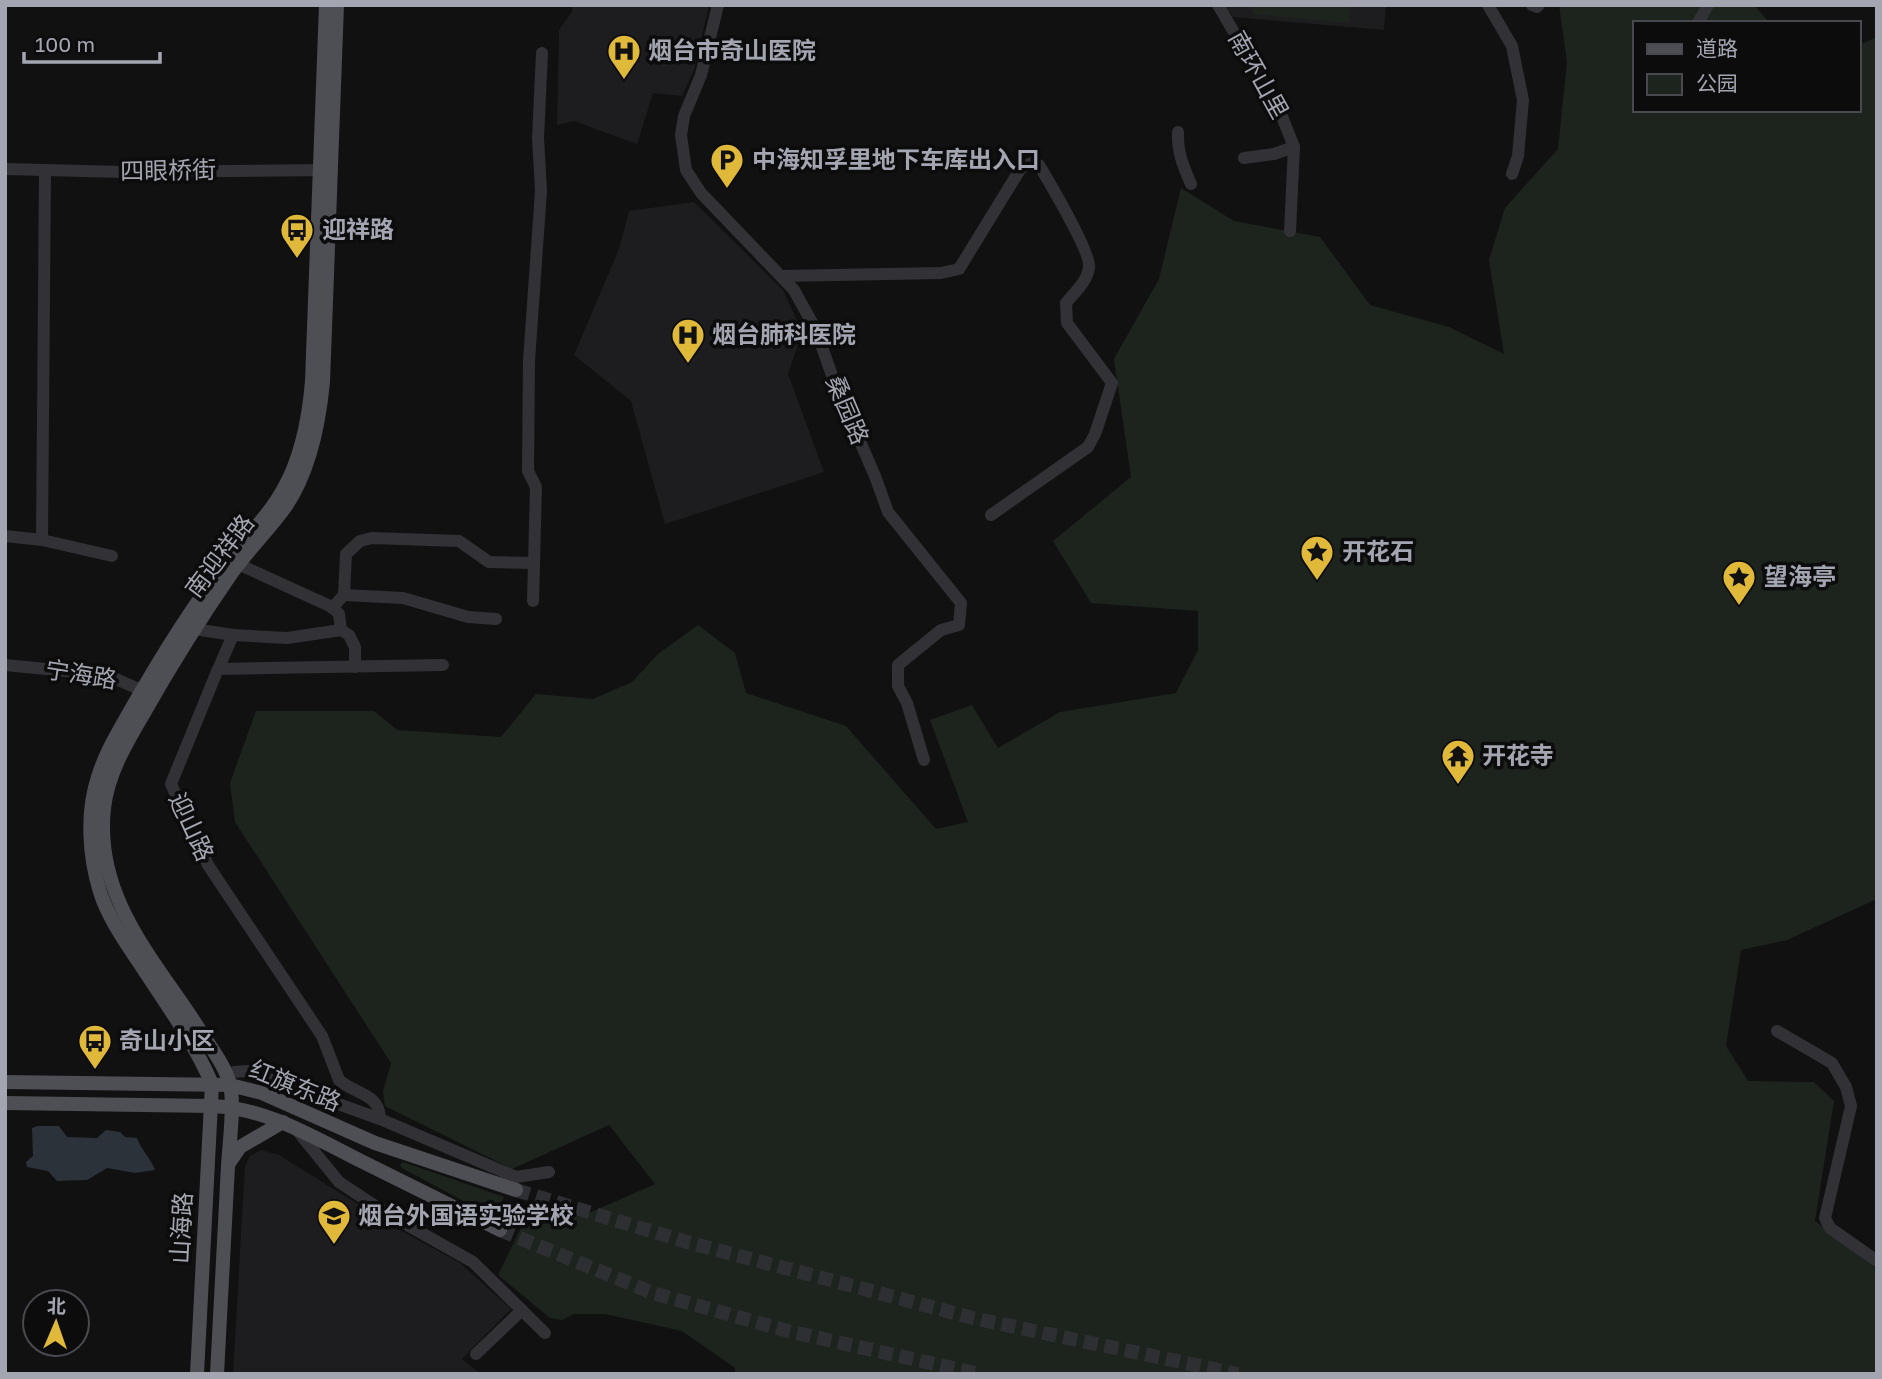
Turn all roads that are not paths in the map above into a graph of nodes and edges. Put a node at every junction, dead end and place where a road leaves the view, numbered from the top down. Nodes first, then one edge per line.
1 (326, 5) edge
2 (337, 5) edge
3 (718, 5) edge
4 (1218, 5) edge
5 (1488, 5) edge
6 (1532, 5) edge
7 (1539, 5) edge
8 (1708, 5) edge
9 (1699, 21) edge
10 (542, 53) dead end
11 (1178, 132) dead end
12 (1294, 147) junction
13 (1244, 158) dead end
14 (5, 169) edge
15 (326, 170) junction
16 (45, 171) junction
17 (1512, 174) dead end
18 (1191, 184) dead end
19 (1290, 231) dead end
20 (781, 276) junction
21 (991, 515) dead end
22 (5, 536) edge
23 (42, 540) junction
24 (112, 556) dead end
25 (233, 563) junction
26 (534, 563) junction
27 (344, 595) junction
28 (533, 601) dead end
29 (332, 608) junction
30 (496, 619) dead end
31 (194, 629) junction
32 (341, 630) junction
33 (233, 635) junction
34 (5, 665) edge
35 (220, 665) dead end
36 (443, 665) dead end
37 (355, 667) junction
38 (148, 693) junction
39 (924, 760) dead end
40 (1777, 1031) dead end
41 (5, 1082) edge
42 (212, 1084) junction
43 (230, 1085) junction
44 (5, 1103) edge
45 (212, 1106) junction
46 (231, 1106) junction
47 (380, 1119) junction
48 (289, 1125) junction
49 (228, 1164) junction
50 (548, 1172) dead end
51 (516, 1190) tunnel mouth
52 (500, 1230) tunnel mouth
53 (1877, 1261) edge
54 (522, 1310) junction
55 (545, 1333) dead end
56 (476, 1354) dead end
57 (197, 1374) edge
58 (217, 1374) edge

1 - 15 main road, 南迎祥路
2 - 15 main road, 南迎祥路
3 - 20 street, 桑园路
4 - 12 street, 南环山里
5 - 17 street
6 - 7 street
8 - 9 street
10 - 26 street
11 - 18 street
12 - 13 street
12 - 19 street
14 - 16 street, 四眼桥街
15 - 16 street, 四眼桥街
15 - 25 main road, 南迎祥路
16 - 23 street
20 - 21 street
20 - 39 street, 桑园路
22 - 23 street
23 - 24 street
25 - 29 street
25 - 31 main road, 南迎祥路
25 - 38 main road, 南迎祥路
26 - 27 street
26 - 28 street
27 - 29 street
27 - 30 street
29 - 32 street
31 - 33 street
31 - 38 main road, 南迎祥路
32 - 33 street
32 - 37 street
33 - 35 street
34 - 38 street, 宁海路
36 - 37 street, 迎山路
37 - 47 street, 迎山路
38 - 42 main road, 南迎祥路
38 - 43 main road, 南迎祥路
40 - 53 street
41 - 42 main road, 红旗东路
42 - 43 main road, 红旗东路
42 - 45 main road, 山海路
43 - 46 main road, 山海路
43 - 47 street
43 - 51 main road, 红旗东路
44 - 45 main road
45 - 46 main road, 红旗东路
45 - 57 main road, 山海路
46 - 48 main road, 红旗东路
46 - 49 main road, 山海路
47 - 50 street
48 - 49 main road
48 - 52 main road, 红旗东路
48 - 54 street
49 - 58 main road, 山海路
54 - 55 street
54 - 56 street

